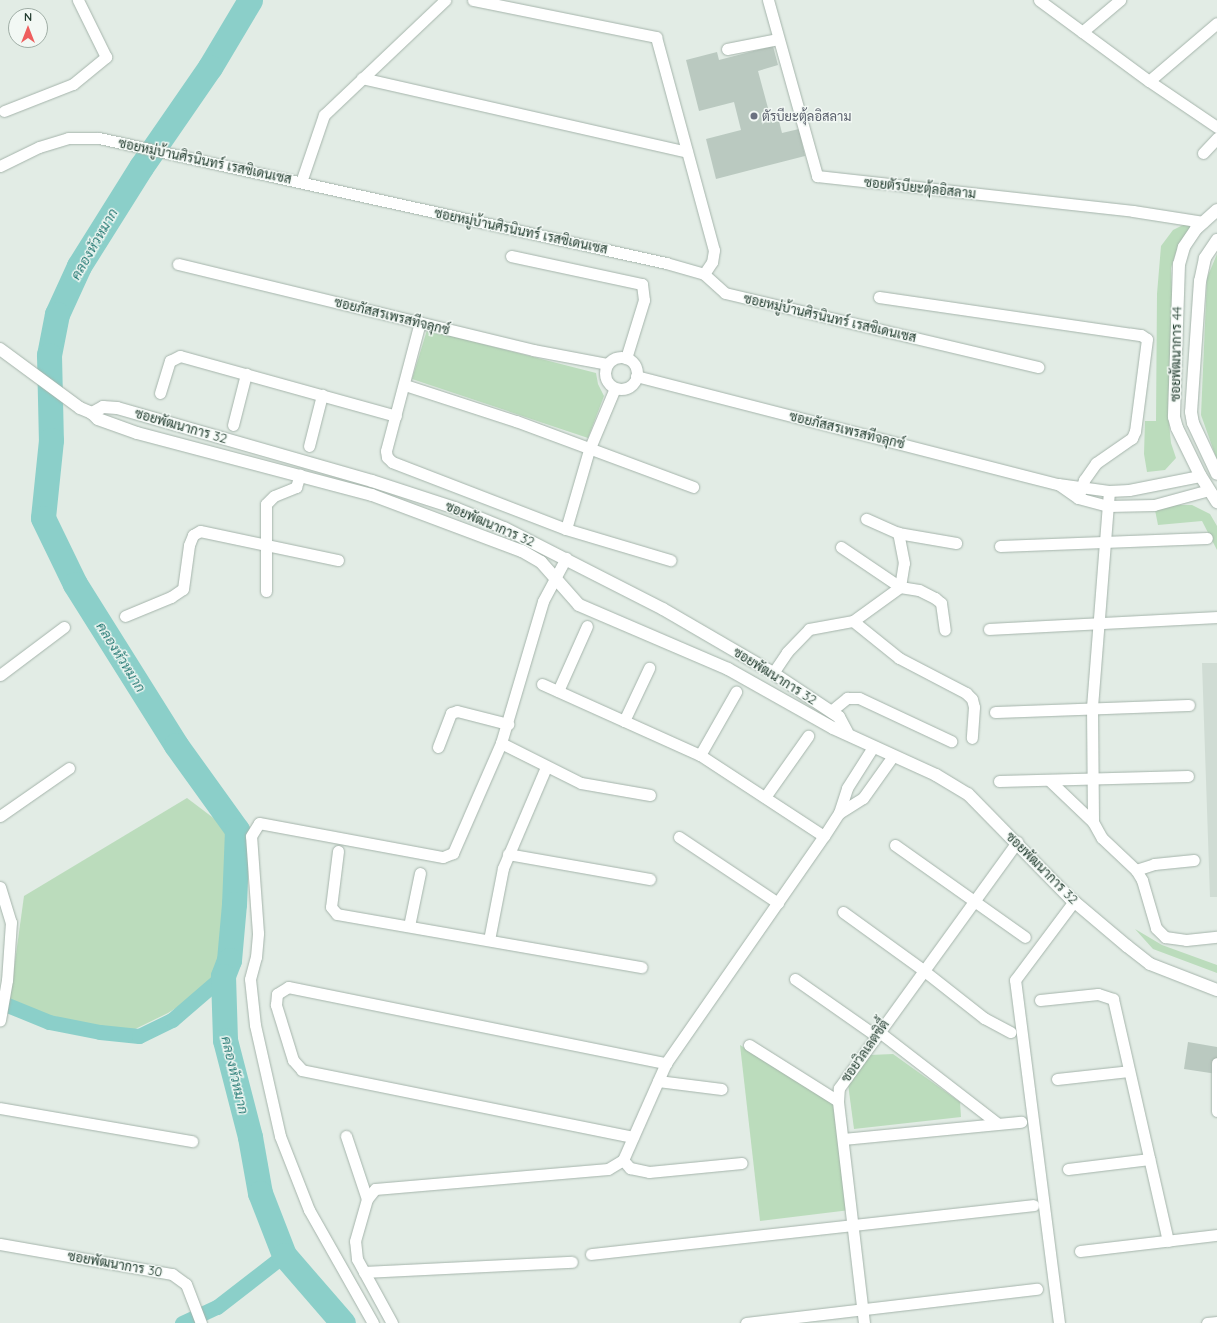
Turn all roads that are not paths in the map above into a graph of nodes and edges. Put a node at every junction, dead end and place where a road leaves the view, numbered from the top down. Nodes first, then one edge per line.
1 (78, 0) edge
2 (445, 0) edge
3 (473, 0) edge
4 (768, 0) edge
5 (1039, 0) edge
6 (1120, 0) edge
7 (1217, 23) edge
8 (1082, 32) junction
9 (778, 39) junction
10 (727, 49) dead end
11 (362, 78) junction
12 (1149, 81) junction
13 (4, 111) dead end
14 (1217, 127) edge
15 (1217, 138) edge
16 (687, 152) junction
17 (1203, 153) dead end
18 (0, 166) edge
19 (302, 182) junction
20 (1217, 210) edge
21 (1204, 222) junction
22 (1217, 240) edge
23 (511, 256) dead end
24 (178, 264) dead end
25 (704, 274) junction
26 (879, 298) dead end
27 (420, 322) junction
28 (3, 351) edge
29 (626, 358) junction
30 (607, 364) junction
31 (1038, 367) dead end
32 (246, 374) junction
33 (636, 376) junction
34 (404, 385) junction
35 (615, 388) junction
36 (160, 393) dead end
37 (322, 395) junction
38 (92, 413) junction
39 (396, 416) junction
40 (234, 425) dead end
41 (309, 446) dead end
42 (589, 450) junction
43 (1216, 472) edge
44 (300, 475) junction
45 (1200, 476) junction
46 (1058, 484) junction
47 (1082, 485) junction
48 (693, 487) dead end
49 (1213, 488) edge
50 (1109, 491) junction
51 (1078, 498) junction
52 (1217, 502) edge
53 (1108, 506) junction
54 (866, 519) dead end
55 (566, 529) junction
56 (898, 533) junction
57 (1207, 538) dead end
58 (1105, 542) junction
59 (956, 543) dead end
60 (265, 545) junction
61 (1000, 546) dead end
62 (840, 547) dead end
63 (566, 558) junction
64 (338, 560) dead end
65 (670, 560) dead end
66 (556, 578) junction
67 (900, 587) junction
68 (266, 591) dead end
69 (125, 616) dead end
70 (1217, 616) edge
71 (853, 621) junction
72 (1099, 623) junction
73 (587, 626) dead end
74 (64, 627) dead end
75 (990, 628) dead end
76 (945, 630) dead end
77 (648, 668) dead end
78 (773, 673) junction
79 (0, 675) edge
80 (542, 684) dead end
81 (558, 691) junction
82 (736, 692) dead end
83 (1189, 705) dead end
84 (1092, 706) junction
85 (831, 711) junction
86 (995, 712) dead end
87 (624, 721) junction
88 (508, 724) junction
89 (847, 732) junction
90 (808, 736) dead end
91 (972, 738) dead end
92 (952, 741) dead end
93 (501, 743) junction
94 (438, 747) dead end
95 (873, 747) junction
96 (700, 755) junction
97 (893, 756) junction
98 (546, 767) junction
99 (69, 768) dead end
100 (1188, 776) dead end
101 (1094, 779) junction
102 (1000, 781) dead end
103 (1050, 781) junction
104 (650, 795) dead end
105 (764, 797) junction
106 (839, 813) junction
107 (0, 816) edge
108 (1093, 822) junction
109 (824, 836) junction
110 (679, 837) dead end
111 (1017, 842) junction
112 (895, 845) dead end
113 (338, 851) dead end
114 (508, 854) junction
115 (1194, 860) dead end
116 (1136, 870) junction
117 (420, 873) dead end
118 (650, 879) dead end
119 (0, 887) edge
120 (974, 901) junction
121 (1074, 901) junction
122 (778, 903) junction
123 (843, 912) dead end
124 (409, 926) junction
125 (1217, 937) edge
126 (1025, 938) dead end
127 (489, 940) junction
128 (641, 966) dead end
129 (923, 970) junction
130 (795, 979) dead end
131 (1217, 990) edge
132 (1040, 1000) dead end
133 (0, 1020) edge
134 (1010, 1032) dead end
135 (877, 1033) junction
136 (749, 1045) dead end
137 (666, 1063) junction
138 (1217, 1063) edge
139 (1129, 1070) junction
140 (1057, 1079) dead end
141 (658, 1081) junction
142 (721, 1089) dead end
143 (1216, 1096) edge
144 (838, 1102) junction
145 (0, 1108) edge
146 (1217, 1111) edge
147 (1021, 1122) dead end
148 (997, 1123) junction
149 (346, 1136) dead end
150 (633, 1137) junction
151 (842, 1139) junction
152 (192, 1140) dead end
153 (1149, 1159) junction
154 (623, 1160) junction
155 (742, 1163) dead end
156 (1068, 1169) dead end
157 (366, 1199) junction
158 (1033, 1204) dead end
159 (852, 1223) junction
160 (1217, 1235) edge
161 (1168, 1241) junction
162 (0, 1244) edge
163 (1080, 1251) dead end
164 (591, 1254) dead end
165 (572, 1262) dead end
166 (364, 1272) junction
167 (1037, 1289) dead end
168 (863, 1310) junction
169 (1217, 1322) edge
170 (201, 1323) edge
171 (373, 1323) edge
172 (392, 1323) edge
173 (746, 1323) edge
174 (864, 1323) edge
175 (1059, 1323) edge
176 (1207, 1323) edge

1 - 13 street
2 - 11 street
3 - 16 street
4 - 9 street, ซอยตัรบียะตุ้ลอิสลาม
5 - 8 street
6 - 8 street
7 - 12 street
8 - 12 street
9 - 10 street
9 - 21 street, ซอยตัรบียะตุ้ลอิสลาม
11 - 16 street
11 - 19 street
12 - 14 street
15 - 17 street
16 - 25 street
18 - 19 street, ซอยหมู่บ้านศิรนินทร์ เรสซิเดนเซส
19 - 25 street, ซอยหมู่บ้านศิรนินทร์ เรสซิเดนเซส
20 - 21 street, ซอยพัฒนาการ 44
21 - 45 street, ซอยพัฒนาการ 44
22 - 43 street, ซอยพัฒนาการ 44
23 - 29 street
24 - 27 street, ซอยภัสสรเพรสทีจลุกซ์
25 - 31 street, ซอยหมู่บ้านศิรนินทร์ เรสซิเดนเซส
26 - 47 street
27 - 30 street, ซอยภัสสรเพรสทีจลุกซ์
27 - 34 street
28 - 38 street, ซอยพัฒนาการ 32
29 - 30 street, ซอยภัสสรเพรสทีจลุกซ์
29 - 33 street
30 - 35 street
32 - 36 street
32 - 37 street
32 - 40 street
33 - 35 street
33 - 46 street, ซอยภัสสรเพรสทีจลุกซ์
34 - 39 street
34 - 42 street
35 - 42 street
37 - 39 street
37 - 41 street
38 - 44 street, ซอยพัฒนาการ 32
38 - 63 street, ซอยพัฒนาการ 32
39 - 55 street
42 - 48 street
42 - 55 street
43 - 45 street
44 - 60 street
44 - 66 street, ซอยพัฒนาการ 32
45 - 49 street, ซอยพัฒนาการ 44
45 - 50 street, ซอยภัสสรเพรสทีจลุกซ์
46 - 47 street, ซอยภัสสรเพรสทีจลุกซ์
46 - 51 street, ซอยภัสสรเพรสทีจลุกซ์
47 - 50 street, ซอยภัสสรเพรสทีจลุกซ์
47 - 51 street
49 - 52 street, ซอยพัฒนาการ 44
49 - 53 street, ซอยภัสสรเพรสทีจลุกซ์
50 - 53 street
51 - 53 street, ซอยภัสสรเพรสทีจลุกซ์
53 - 58 street
54 - 56 street
55 - 65 street
56 - 59 street
56 - 67 street
57 - 58 street
58 - 61 street
58 - 72 street
60 - 64 street
60 - 68 street
60 - 69 street
62 - 67 street
63 - 66 street
63 - 78 street, ซอยพัฒนาการ 32
66 - 88 street
66 - 89 street, ซอยพัฒนาการ 32
67 - 71 street
67 - 76 street
70 - 72 street
71 - 78 street
71 - 91 street
72 - 75 street
72 - 84 street
73 - 81 street
74 - 79 street
77 - 87 street
78 - 85 street, ซอยพัฒนาการ 32
80 - 81 street
81 - 87 street
82 - 96 street
83 - 84 street
84 - 86 street
84 - 101 street
85 - 89 street, ซอยพัฒนาการ 32
85 - 92 street
87 - 96 street
88 - 93 street
88 - 94 street
89 - 95 street, ซอยพัฒนาการ 32
90 - 105 street
93 - 98 street
93 - 171 street
95 - 97 street, ซอยพัฒนาการ 32
95 - 106 street
96 - 105 street
97 - 106 street
97 - 111 street, ซอยพัฒนาการ 32
98 - 104 street
98 - 114 street
99 - 107 street
100 - 101 street
101 - 103 street
101 - 108 street
102 - 103 street
103 - 108 street
105 - 109 street
106 - 109 street
108 - 116 street
109 - 122 street
110 - 122 street
111 - 120 street, ซอยวิลเลตซิตี้
111 - 121 street, ซอยพัฒนาการ 32
112 - 120 street
113 - 124 street
114 - 118 street
114 - 127 street
115 - 116 street
116 - 125 street
117 - 124 street
119 - 133 street
120 - 126 street
120 - 129 street, ซอยวิลเลตซิตี้
121 - 131 street, ซอยพัฒนาการ 32
121 - 175 street
122 - 137 street
123 - 129 street
124 - 127 street
127 - 128 street
129 - 134 street
129 - 135 street, ซอยวิลเลตซิตี้
130 - 135 street
132 - 139 street
135 - 144 street, ซอยวิลเลตซิตี้
135 - 148 street
136 - 144 street
137 - 141 street
137 - 150 street
138 - 143 street
139 - 140 street
139 - 153 street
141 - 142 street
141 - 150 street
143 - 146 street
144 - 151 street, ซอยวิลเลตซิตี้
145 - 152 street
147 - 148 street
148 - 151 street
149 - 157 street
150 - 154 street
151 - 159 street, ซอยวิลเลตซิตี้
153 - 156 street
153 - 161 street
154 - 155 street
154 - 157 street
157 - 166 street
158 - 159 street
159 - 164 street
159 - 168 street, ซอยวิลเลตซิตี้
160 - 161 street
161 - 163 street
162 - 170 street, ซอยพัฒนาการ 30
165 - 166 street
166 - 172 street
167 - 168 street
168 - 173 street
168 - 174 street, ซอยวิลเลตซิตี้
169 - 176 street

